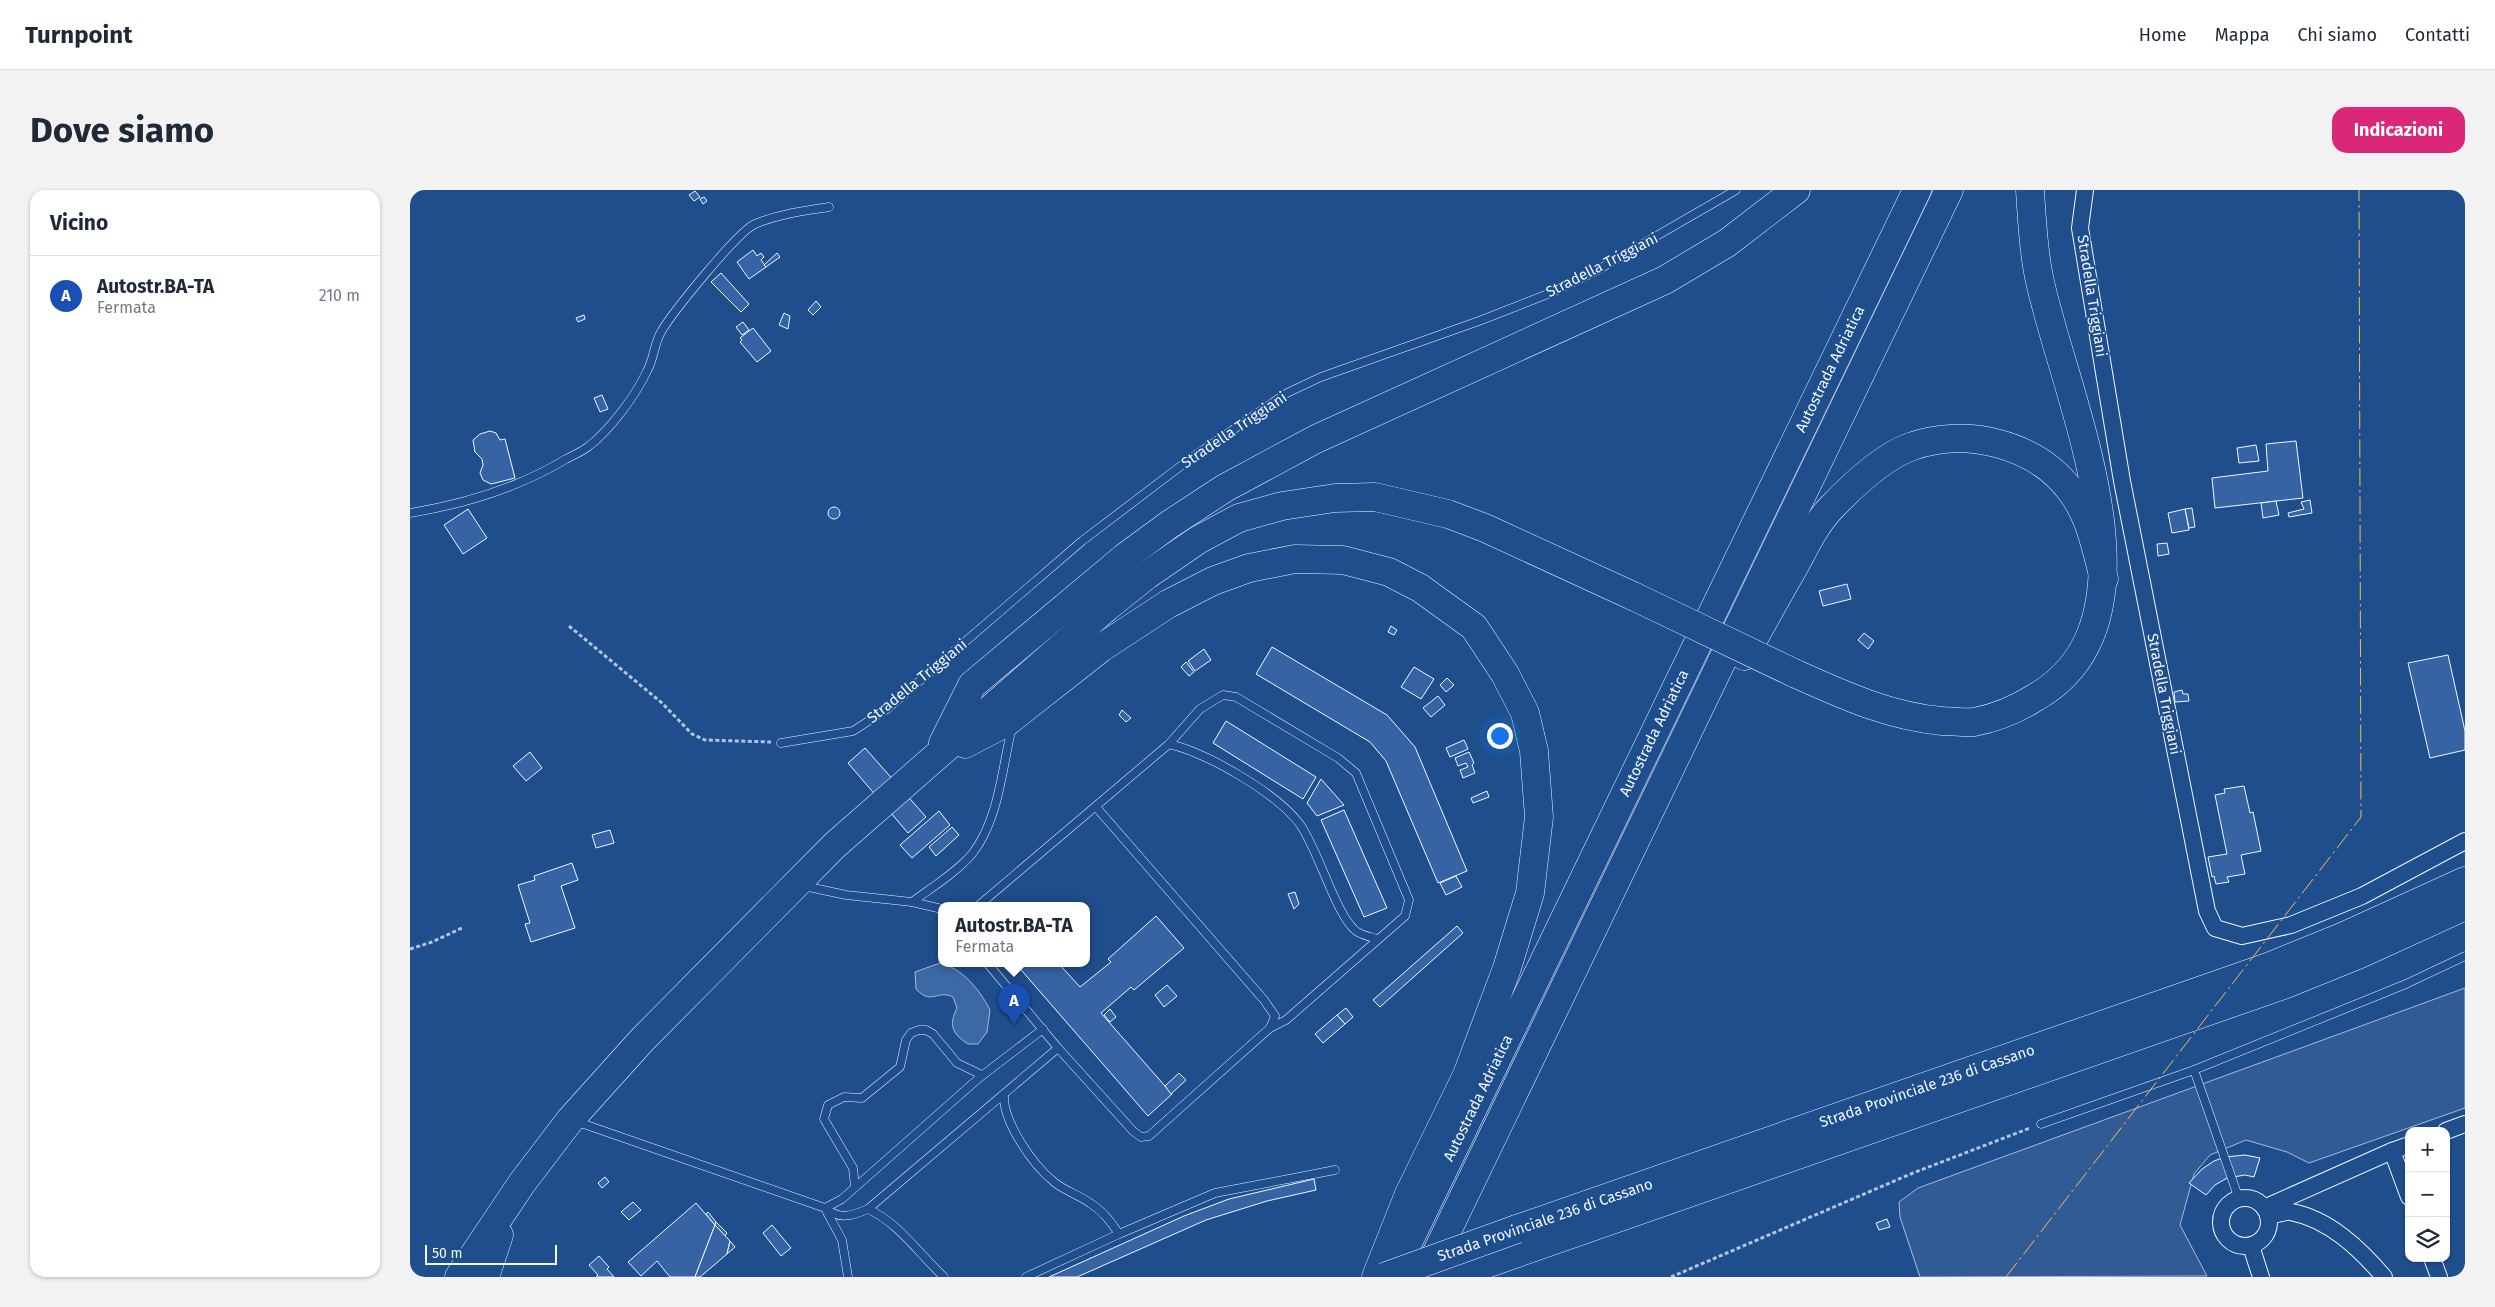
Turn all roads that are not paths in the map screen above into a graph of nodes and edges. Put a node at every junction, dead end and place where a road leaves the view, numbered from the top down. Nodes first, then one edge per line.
1 (1736, 190) edge
2 (1796, 190) edge
3 (1917, 190) edge
4 (1949, 190) edge
5 (2030, 190) edge
6 (2085, 190) edge
7 (829, 207) dead end
8 (410, 514) edge
9 (2104, 578) junction
10 (1016, 715) junction
11 (781, 743) road end
12 (1169, 744) junction
13 (934, 760) junction
14 (1096, 808) junction
15 (2465, 841) edge
16 (2465, 881) edge
17 (794, 884) junction
18 (912, 902) junction
19 (983, 902) edge
20 (1606, 904) junction
21 (2465, 906) edge
22 (938, 908) edge
23 (1377, 939) junction
24 (2465, 956) edge
25 (991, 967) edge
26 (1270, 1028) junction
27 (1043, 1029) junction
28 (1058, 1048) junction
29 (2194, 1070) junction
30 (982, 1075) junction
31 (1004, 1094) junction
32 (570, 1120) junction
33 (2041, 1124) road end
34 (2465, 1124) edge
35 (2450, 1130) edge
36 (2405, 1146) edge
37 (2392, 1151) junction
38 (1335, 1170) dead end
39 (522, 1183) junction
40 (2405, 1186) edge
41 (856, 1187) junction
42 (2239, 1199) junction
43 (825, 1208) junction
44 (868, 1209) junction
45 (2266, 1212) junction
46 (1119, 1234) junction
47 (1521, 1240) junction
48 (2251, 1246) junction
49 (2433, 1262) edge
50 (444, 1277) edge
51 (459, 1277) edge
52 (485, 1277) edge
53 (848, 1277) edge
54 (944, 1277) edge
55 (1026, 1277) edge
56 (1376, 1277) edge
57 (1384, 1277) edge
58 (1392, 1277) edge
59 (1425, 1277) edge
60 (1448, 1277) edge
61 (2261, 1277) edge
62 (2384, 1277) edge
63 (2439, 1277) edge

1 - 11 lane, Stradella Triggiani
2 - 13 highway
3 - 58 highway, Autostrada Adriatica
4 - 20 highway, Autostrada Adriatica
5 - 9 highway
6 - 15 street, Stradella Triggiani
7 - 8 lane
9 - 13 highway, bridge
9 - 20 highway
10 - 13 highway
10 - 18 lane
10 - 56 highway
12 - 14 lane
12 - 23 lane
12 - 23 lane
13 - 17 highway
14 - 19 lane
14 - 26 lane
16 - 47 highway, Strada Provinciale 236 di Cassano
17 - 18 lane
17 - 32 highway
18 - 22 lane
20 - 59 highway, Autostrada Adriatica
21 - 47 highway, Strada Provinciale 236 di Cassano
23 - 26 lane
24 - 29 lane
25 - 27 lane
26 - 28 lane
27 - 28 lane
27 - 30 lane
28 - 31 lane
29 - 33 lane
29 - 42 lane
30 - 41 lane
30 - 41 lane
31 - 44 lane
31 - 46 lane
32 - 39 highway
32 - 43 lane
34 - 35 street
36 - 37 street
37 - 40 street
37 - 45 street
38 - 46 lane
39 - 50 highway
39 - 51 highway
39 - 52 highway
41 - 43 lane
42 - 45 street
42 - 48 street
43 - 44 lane
43 - 53 lane
44 - 54 lane
45 - 48 street
45 - 62 street
46 - 55 lane
47 - 57 highway, Strada Provinciale 236 di Cassano, bridge
47 - 60 highway, Strada Provinciale 236 di Cassano
48 - 61 street
49 - 63 street

